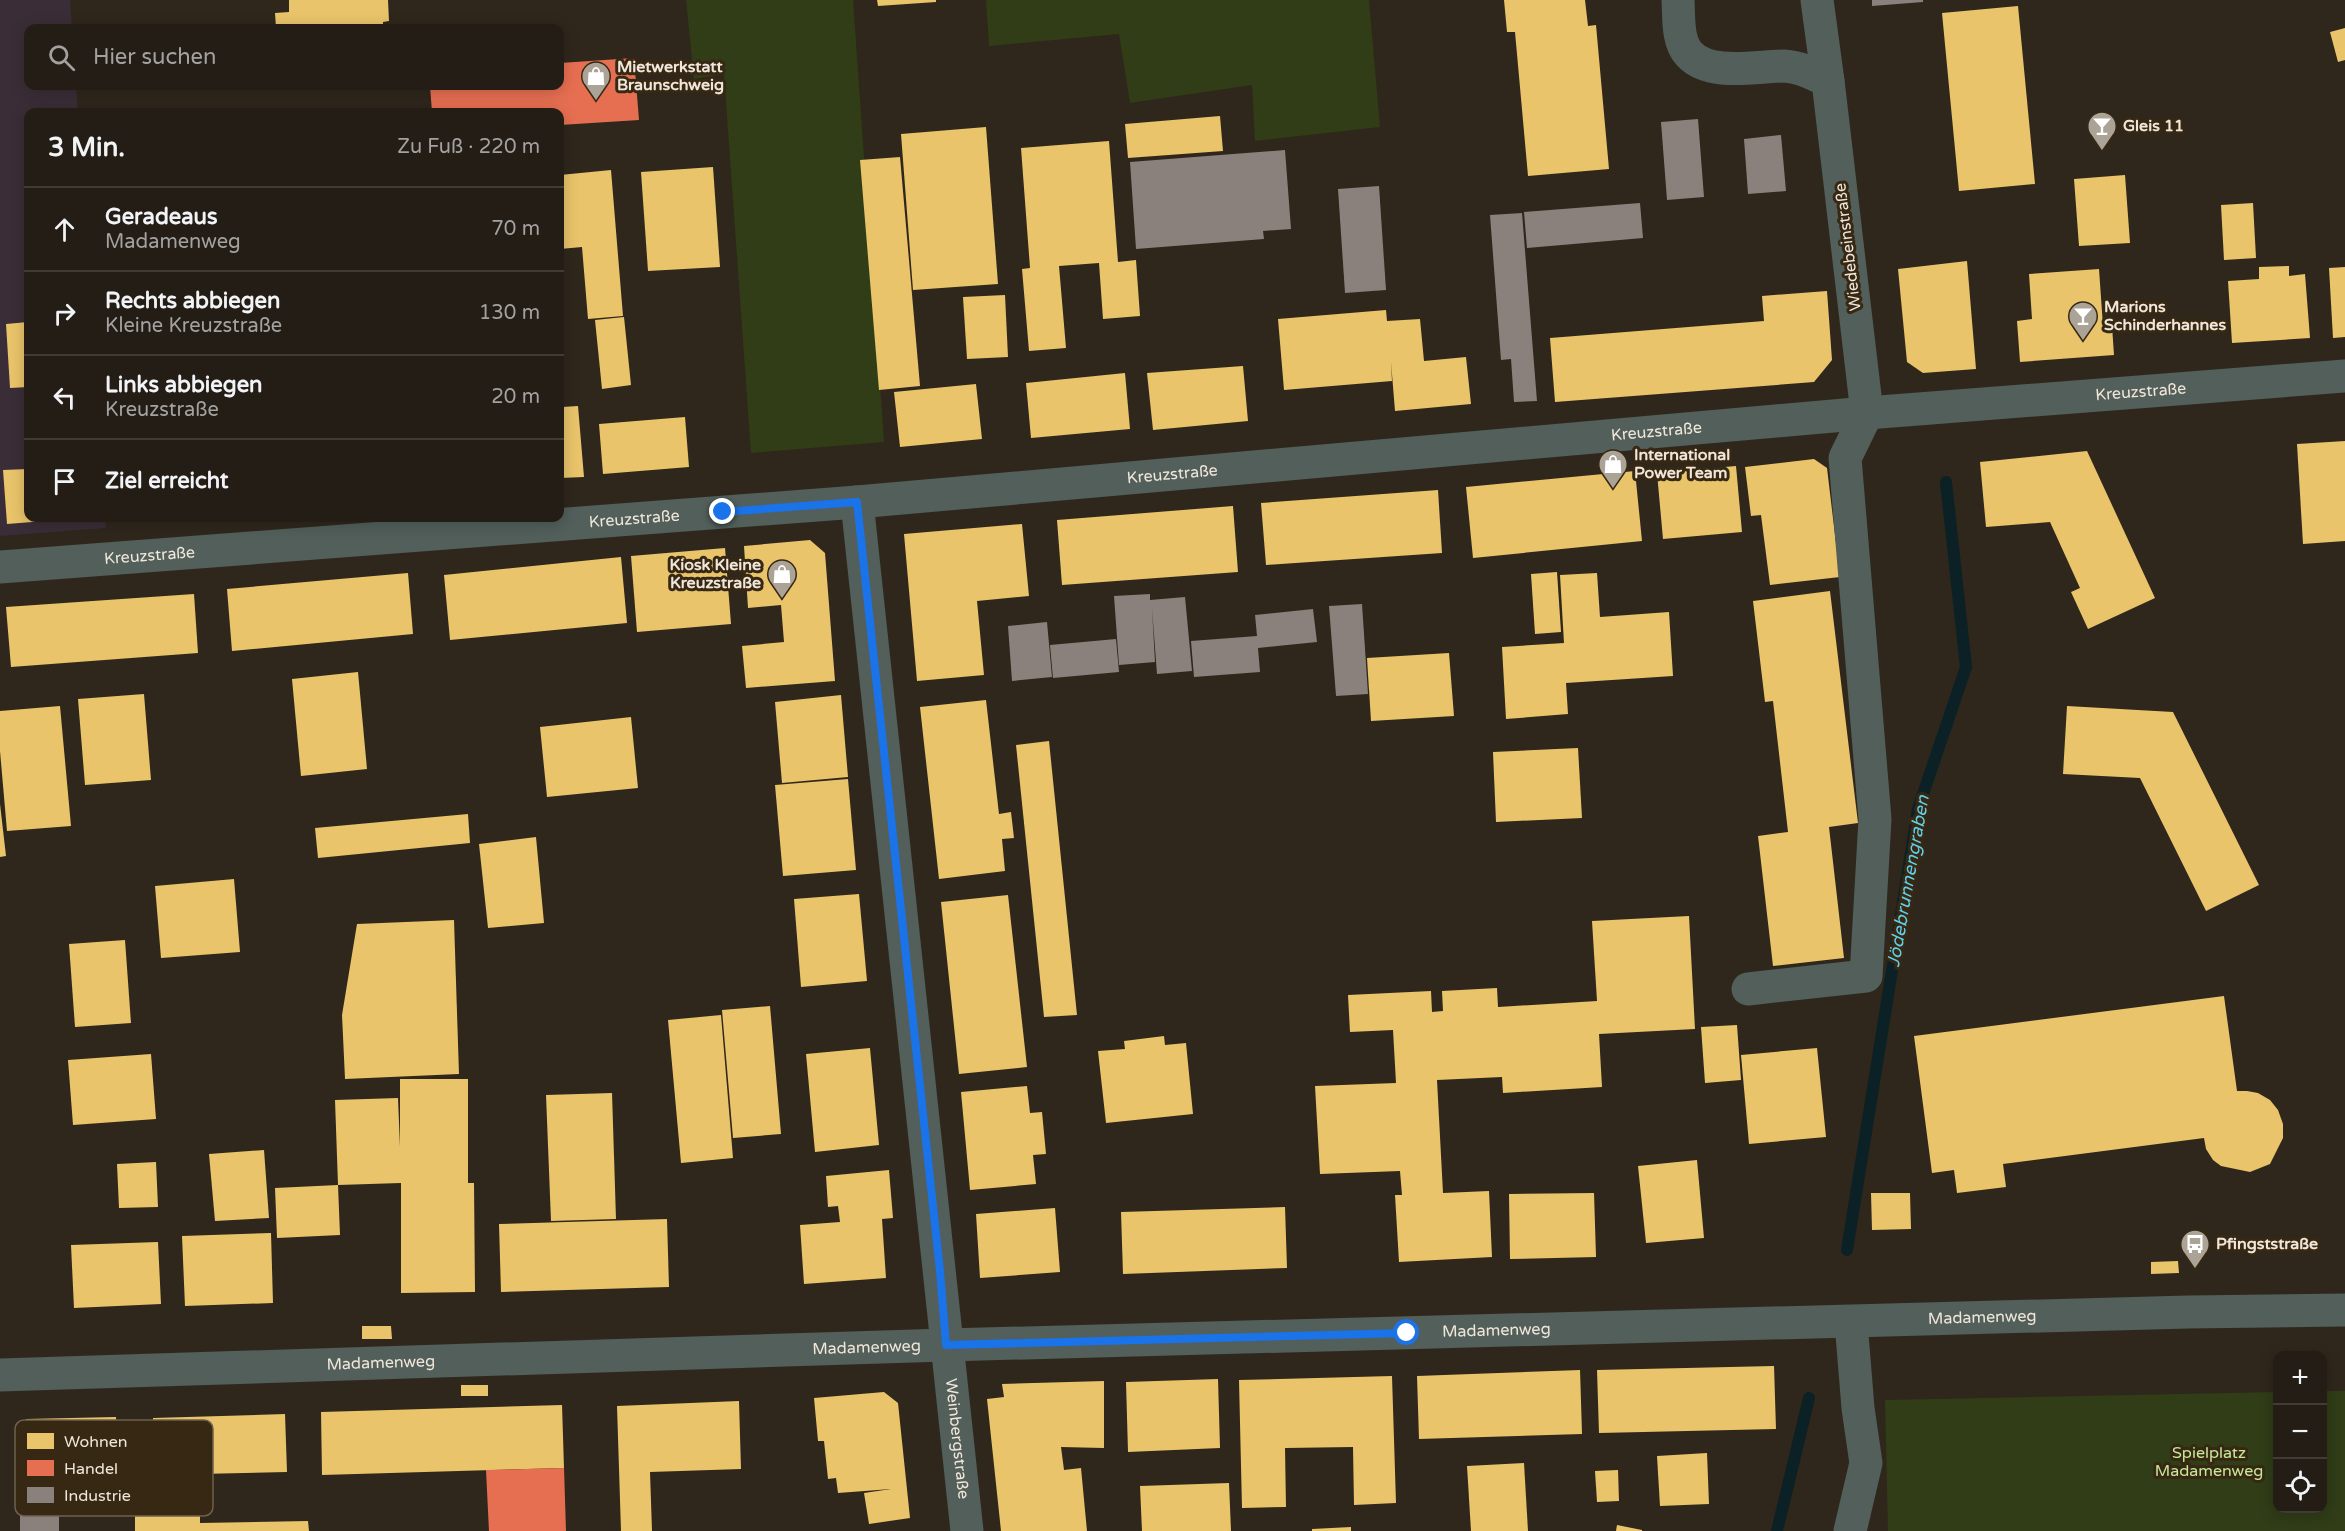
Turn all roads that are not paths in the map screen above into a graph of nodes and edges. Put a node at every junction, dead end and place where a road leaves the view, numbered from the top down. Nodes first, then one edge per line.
1 (1678, 0) edge
2 (1817, 0) edge
3 (1828, 81) junction
4 (2345, 376) edge
5 (1867, 413) junction
6 (857, 502) junction
7 (0, 567) edge
8 (1748, 989) dead end
9 (2345, 1310) edge
10 (1851, 1322) junction
11 (946, 1345) junction
12 (0, 1375) edge
13 (967, 1531) edge
14 (1850, 1531) edge

1 - 3 street
2 - 3 street, Wiedebeinstraße
3 - 5 street, Wiedebeinstraße
4 - 5 street, Kreuzstraße
5 - 6 street, Kreuzstraße
5 - 8 street
6 - 7 street, Kreuzstraße
6 - 11 street, Weinbergstraße
9 - 10 street, Madamenweg
10 - 11 street, Madamenweg
10 - 14 street
11 - 12 street, Madamenweg
11 - 13 street, Weinbergstraße

